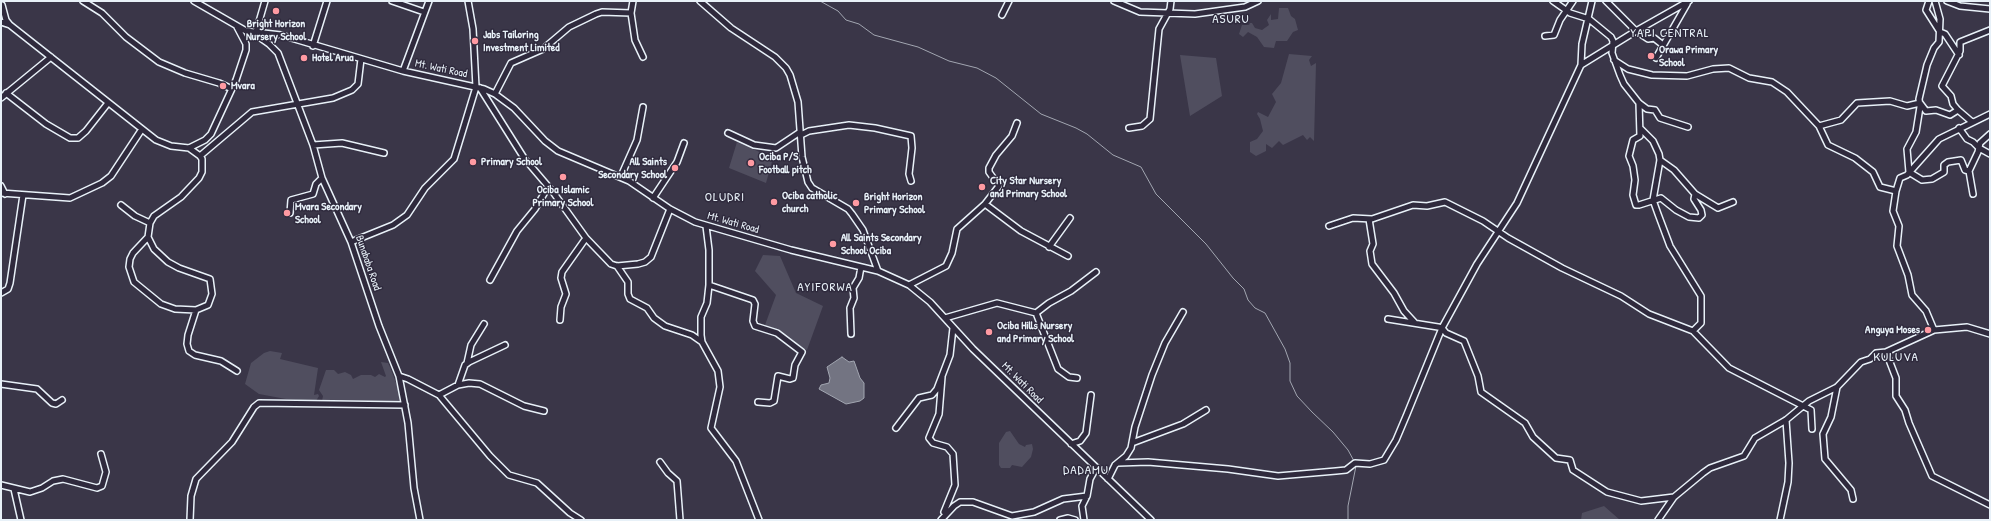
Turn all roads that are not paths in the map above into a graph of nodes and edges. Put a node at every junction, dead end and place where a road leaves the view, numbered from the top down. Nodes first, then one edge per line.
1 (83, 1) edge
2 (265, 1) edge
3 (327, 1) edge
4 (392, 1) edge
5 (429, 1) edge
6 (468, 1) edge
7 (633, 1) edge
8 (700, 1) edge
9 (1009, 1) edge
10 (1114, 1) edge
11 (1171, 1) edge
12 (1258, 1) edge
13 (1553, 1) edge
14 (1572, 1) edge
15 (1592, 1) edge
16 (1606, 1) edge
17 (1928, 1) edge
18 (1935, 1) edge
19 (197, 2) edge
20 (1688, 2) edge
21 (1947, 2) edge
22 (3, 4) edge
23 (1990, 10) edge
24 (1567, 11) junction
25 (424, 12) junction
26 (631, 13) junction
27 (1168, 14) junction
28 (1002, 15) dead end
29 (1589, 19) junction
30 (1, 22) edge
31 (10, 26) junction
32 (237, 27) junction
33 (1990, 30) edge
34 (1636, 31) junction
35 (254, 32) junction
36 (1940, 32) junction
37 (1546, 36) dead end
38 (1612, 45) junction
39 (1663, 45) junction
40 (313, 46) junction
41 (1959, 54) junction
42 (51, 57) junction
43 (643, 57) dead end
44 (1656, 58) dead end
45 (361, 59) junction
46 (1614, 60) junction
47 (1581, 65) junction
48 (403, 71) junction
49 (478, 87) junction
50 (232, 89) junction
51 (6, 93) junction
52 (495, 94) junction
53 (1, 98) edge
54 (108, 103) junction
55 (1639, 103) junction
56 (1920, 103) junction
57 (297, 104) junction
58 (643, 106) dead end
59 (1958, 110) junction
60 (1990, 114) edge
61 (1972, 122) junction
62 (1018, 123) dead end
63 (1819, 126) junction
64 (1688, 127) dead end
65 (1129, 128) dead end
66 (1959, 128) junction
67 (142, 129) junction
68 (1641, 129) junction
69 (728, 133) dead end
70 (800, 134) junction
71 (1990, 134) edge
72 (684, 143) dead end
73 (313, 145) junction
74 (189, 148) junction
75 (1979, 148) junction
76 (384, 153) dead end
77 (1990, 154) edge
78 (200, 156) junction
79 (1660, 160) junction
80 (1969, 171) junction
81 (1909, 172) junction
82 (621, 176) junction
83 (322, 178) junction
84 (911, 181) dead end
85 (1, 186) edge
86 (548, 187) junction
87 (1896, 191) junction
88 (3, 194) edge
89 (1695, 194) junction
90 (1973, 194) dead end
91 (23, 195) junction
92 (653, 198) junction
93 (1653, 200) junction
94 (1733, 202) dead end
95 (985, 204) junction
96 (121, 205) dead end
97 (670, 209) junction
98 (290, 213) dead end
99 (1070, 218) dead end
100 (1369, 219) junction
101 (150, 223) junction
102 (706, 226) junction
103 (1329, 226) dead end
104 (1499, 231) junction
105 (148, 236) junction
106 (586, 238) junction
107 (351, 242) junction
108 (1049, 247) junction
109 (1068, 256) dead end
110 (617, 266) junction
111 (860, 267) junction
112 (878, 272) junction
113 (1096, 272) dead end
114 (490, 280) dead end
115 (709, 285) junction
116 (909, 285) junction
117 (1, 293) edge
118 (196, 310) junction
119 (1183, 312) dead end
120 (1036, 313) junction
121 (945, 318) junction
122 (1388, 319) dead end
123 (560, 320) dead end
124 (1415, 323) junction
125 (484, 324) dead end
126 (953, 328) junction
127 (1442, 328) junction
128 (1934, 330) junction
129 (1693, 331) junction
130 (851, 334) dead end
131 (1990, 334) edge
132 (702, 342) junction
133 (505, 345) dead end
134 (1886, 352) junction
135 (467, 363) junction
136 (237, 371) dead end
137 (399, 376) junction
138 (942, 377) junction
139 (1077, 378) dead end
140 (1, 384) edge
141 (458, 385) junction
142 (1838, 387) junction
143 (439, 395) junction
144 (1092, 395) dead end
145 (62, 400) dead end
146 (758, 402) dead end
147 (405, 405) junction
148 (1802, 406) junction
149 (1206, 410) dead end
150 (544, 411) dead end
151 (1786, 420) junction
152 (896, 428) dead end
153 (1812, 429) dead end
154 (1132, 443) junction
155 (1071, 444) junction
156 (101, 454) dead end
157 (660, 462) dead end
158 (1118, 463) junction
159 (1096, 468) junction
160 (1108, 479) junction
161 (1, 485) edge
162 (14, 489) junction
163 (1087, 496) junction
164 (1674, 497) junction
165 (1853, 499) dead end
166 (1990, 505) edge
167 (1011, 518) edge
168 (21, 520) edge
169 (190, 520) edge
170 (420, 520) edge
171 (581, 520) edge
172 (680, 520) edge
173 (759, 520) edge
174 (941, 520) edge
175 (1060, 520) edge
176 (1075, 520) edge
177 (1084, 520) edge
178 (1151, 520) edge
179 (1658, 520) edge
180 (1780, 520) edge

1 - 50 street
2 - 35 street
3 - 40 street
4 - 25 street
5 - 25 street
6 - 49 street
7 - 26 street
8 - 70 street
9 - 28 street
10 - 27 street
11 - 27 street
12 - 27 street
13 - 24 street
14 - 24 street
15 - 29 street
16 - 34 street
17 - 36 street
18 - 36 street
19 - 32 street, Mt. Wati Road
20 - 34 street
20 - 39 street
21 - 23 street
22 - 31 street
24 - 29 street
24 - 37 street
25 - 48 street
26 - 43 street
26 - 52 street
27 - 65 street
29 - 38 street
29 - 47 street
30 - 31 street
31 - 42 street
32 - 35 street, Mt. Wati Road
32 - 50 street
33 - 41 street
34 - 38 street
34 - 39 street
35 - 40 street, Mt. Wati Road
35 - 57 street, Bunababa Road
36 - 41 street
36 - 56 street
38 - 46 street
38 - 47 street
39 - 44 street
40 - 45 street, Mt. Wati Road
41 - 59 street
42 - 51 street
42 - 54 street
45 - 48 street, Mt. Wati Road
45 - 57 street
46 - 55 street
46 - 63 street
47 - 104 street
48 - 49 street, Mt. Wati Road
49 - 52 street, Mt. Wati Road
49 - 86 street
49 - 107 street
50 - 74 street
51 - 53 street
51 - 54 street
52 - 82 street, Mt. Wati Road
54 - 67 street
55 - 64 street
55 - 68 street
56 - 59 street
56 - 63 street
56 - 81 street
57 - 73 street, Bunababa Road
57 - 78 street
58 - 82 street
59 - 61 street
60 - 61 street
61 - 66 street
62 - 95 street
63 - 87 street
66 - 75 street
66 - 81 street
67 - 74 street
67 - 91 street
68 - 79 street
68 - 93 street
69 - 70 street
70 - 84 street
70 - 112 street
71 - 75 street
72 - 92 street
73 - 76 street
73 - 83 street, Bunababa Road
74 - 78 street
75 - 77 street
75 - 80 street
78 - 101 street
79 - 89 street
79 - 93 street
80 - 81 street
80 - 90 street
81 - 87 street
82 - 92 street, Mt. Wati Road
83 - 98 street
83 - 107 street, Bunababa Road
85 - 88 street
86 - 106 street
86 - 114 street
87 - 128 street
88 - 91 street
89 - 93 street
89 - 94 street
91 - 117 street
92 - 97 street, Mt. Wati Road
93 - 129 street
95 - 108 street
95 - 116 street
96 - 101 street
97 - 102 street, Mt. Wati Road
97 - 110 street
99 - 108 street
100 - 103 street
100 - 104 street
100 - 124 street
101 - 105 street
102 - 111 street, Mt. Wati Road
102 - 115 street
104 - 127 street
104 - 129 street
105 - 118 street
105 - 118 street
106 - 110 street
106 - 123 street
107 - 137 street, Bunababa Road
108 - 109 street
110 - 132 street
111 - 112 street, Mt. Wati Road
111 - 130 street
112 - 116 street, Mt. Wati Road
113 - 120 street
115 - 132 street
115 - 146 street
116 - 121 street, Mt. Wati Road
118 - 136 street
119 - 154 street
120 - 121 street
120 - 139 street
121 - 126 street, Mt. Wati Road
122 - 124 street
124 - 127 street
125 - 135 street
126 - 138 street
126 - 155 street, Mt. Wati Road
127 - 158 street
127 - 164 street
128 - 131 street
128 - 134 street
129 - 148 street
132 - 173 street
133 - 135 street
134 - 142 street
134 - 166 street
135 - 141 street
137 - 143 street
137 - 147 street, Bunababa Road
138 - 152 street
138 - 174 street
140 - 145 street
141 - 143 street
141 - 150 street
142 - 148 street
142 - 165 street
143 - 171 street
144 - 155 street
147 - 169 street
147 - 170 street, Bunababa Road
148 - 151 street
148 - 153 street
149 - 154 street
151 - 164 street
151 - 180 street
154 - 158 street
155 - 159 street, Mt. Wati Road
156 - 162 street
157 - 172 street
158 - 160 street
159 - 160 street, Mt. Wati Road
159 - 163 street
160 - 178 street, Mt. Wati Road
161 - 162 street
162 - 168 street
163 - 167 street
163 - 177 street
164 - 179 street
167 - 174 street
175 - 176 street

